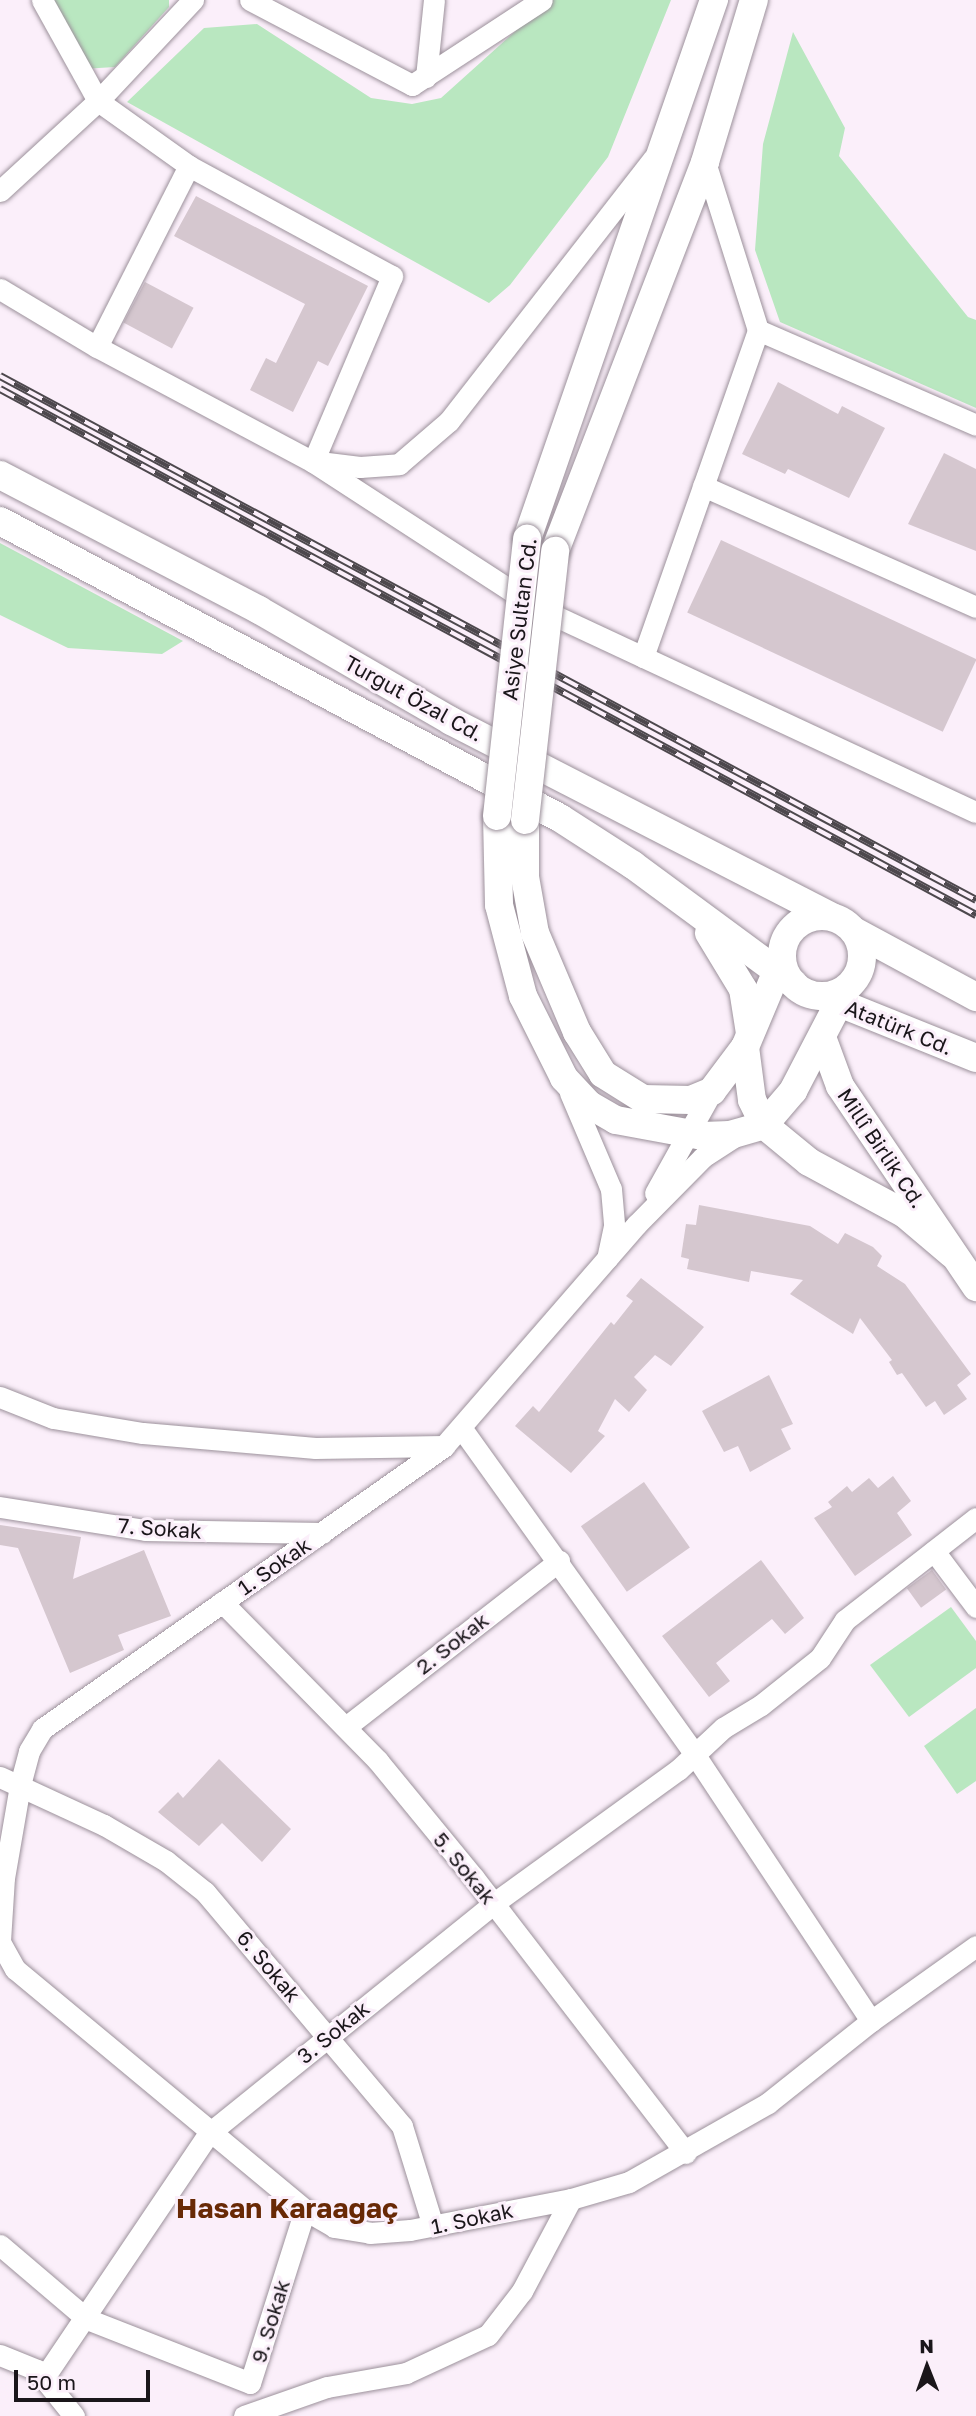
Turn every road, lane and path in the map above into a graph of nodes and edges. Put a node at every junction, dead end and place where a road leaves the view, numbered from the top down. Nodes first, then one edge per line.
1 (42, 0) edge
2 (192, 0) edge
3 (250, 0) edge
4 (434, 0) edge
5 (542, 0) edge
6 (714, 0) edge
7 (754, 0) edge
8 (426, 77) junction
9 (97, 101) junction
10 (670, 137) junction
11 (705, 162) junction
12 (189, 166) junction
13 (0, 191) edge
14 (0, 289) edge
15 (758, 330) junction
16 (97, 347) junction
17 (976, 425) edge
18 (313, 462) junction
19 (0, 475) edge
20 (703, 486) junction
21 (0, 521) edge
22 (976, 607) edge
23 (643, 657) junction
24 (976, 812) edge
25 (511, 818) junction
26 (693, 911) junction
27 (842, 924) junction
28 (784, 971) junction
29 (836, 996) junction
30 (976, 997) edge
31 (822, 1037) junction
32 (747, 1041) junction
33 (976, 1058) edge
34 (564, 1078) junction
35 (712, 1091) junction
36 (676, 1102) junction
37 (752, 1129) junction
38 (698, 1137) junction
39 (952, 1254) junction
40 (607, 1260) junction
41 (976, 1286) edge
42 (0, 1397) edge
43 (462, 1429) junction
44 (444, 1446) junction
45 (0, 1507) edge
46 (976, 1518) edge
47 (322, 1533) junction
48 (934, 1551) junction
49 (559, 1561) junction
50 (222, 1602) junction
51 (976, 1607) edge
52 (347, 1726) junction
53 (695, 1755) junction
54 (10, 1781) edge
55 (494, 1903) junction
56 (0, 1941) edge
57 (976, 1946) edge
58 (871, 2021) junction
59 (328, 2035) junction
60 (208, 2134) junction
61 (686, 2153) junction
62 (571, 2199) junction
63 (305, 2210) junction
64 (433, 2226) junction
65 (0, 2245) edge
66 (87, 2319) junction
67 (0, 2356) edge
68 (43, 2378) junction
69 (74, 2416) edge
70 (244, 2416) edge

1 - 9 street
2 - 9 street
3 - 8 street
4 - 8 street
5 - 8 street
6 - 10 main road, Asiye Sultan Cd.
7 - 11 main road, Asiye Sultan Cd.
9 - 12 street
9 - 13 street
10 - 18 street
10 - 25 main road, Asiye Sultan Cd., bridge
11 - 15 street
11 - 25 main road, Asiye Sultan Cd., bridge
12 - 16 street
12 - 18 street
14 - 16 street
15 - 17 street
15 - 20 street
16 - 18 street
18 - 23 street
19 - 27 main road, Turgut Özal Cd.
20 - 22 street
20 - 23 street
21 - 26 main road, Turgut Özal Cd.
23 - 24 street
25 - 34 main road, Asiye Sultan Cd.
25 - 36 main road, Asiye Sultan Cd.
26 - 28 main road, Turgut Özal Cd.
26 - 32 main road
27 - 28 main road
27 - 29 main road
27 - 30 main road
28 - 29 main road
28 - 32 main road
29 - 31 main road
29 - 33 main road, Atatürk Cd.
31 - 37 main road
31 - 39 main road, Millî Birlik Cd.
32 - 35 main road
32 - 37 main road
34 - 38 main road, Asiye Sultan Cd.
34 - 40 street
35 - 36 main road, Asiye Sultan Cd.
35 - 38 street, 1. Sokak
36 - 38 street
37 - 38 main road, Asiye Sultan Cd.
37 - 39 main road, Millî Birlik Cd.
38 - 40 street, 1. Sokak
39 - 41 main road, Millî Birlik Cd.
40 - 43 street, 1. Sokak
42 - 44 street
43 - 44 street, 1. Sokak
43 - 49 street
44 - 47 street, 1. Sokak
45 - 47 street, 7. Sokak
46 - 48 street, 3. Sokak
47 - 50 street, 1. Sokak
48 - 51 street
48 - 53 street, 3. Sokak
49 - 52 street, 2. Sokak
49 - 53 street
50 - 52 street, 5. Sokak
50 - 54 street, 1. Sokak
52 - 55 street, 5. Sokak
53 - 55 street, 3. Sokak
53 - 58 street
54 - 56 street, 1. Sokak
54 - 59 street, 6. Sokak
55 - 59 street, 3. Sokak
55 - 61 street, 5. Sokak
56 - 60 street, 1. Sokak
57 - 58 street, 1. Sokak
58 - 61 street, 1. Sokak
59 - 60 street, 3. Sokak
59 - 64 street, 6. Sokak
60 - 63 street, 1. Sokak
60 - 66 street, 3. Sokak
61 - 62 street, 1. Sokak
62 - 64 street, 1. Sokak
62 - 70 street
63 - 64 street, 1. Sokak
63 - 66 street, 9. Sokak
65 - 66 street
66 - 68 street, 3. Sokak
67 - 68 street
68 - 69 street

